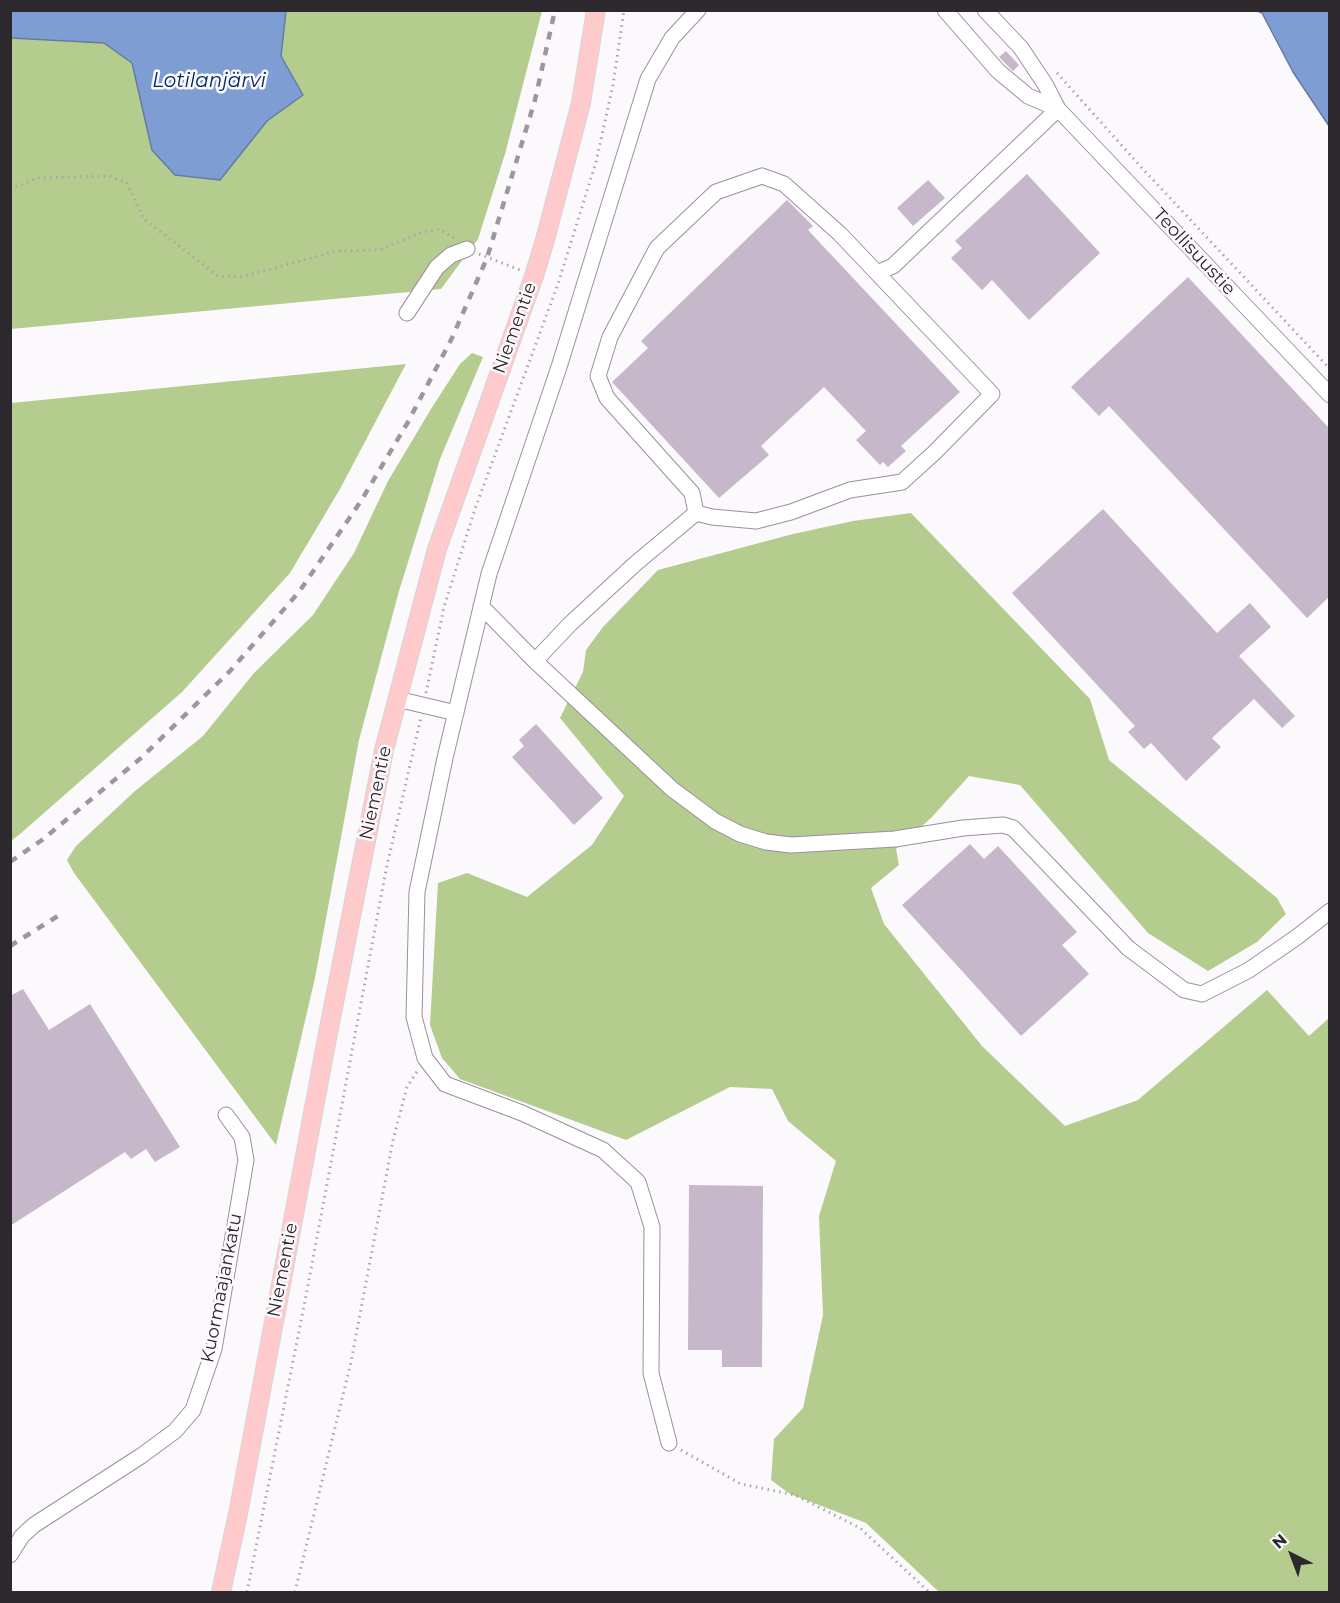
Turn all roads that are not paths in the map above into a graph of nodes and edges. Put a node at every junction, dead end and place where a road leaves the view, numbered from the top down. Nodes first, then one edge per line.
1 (596, 10) edge
2 (698, 10) edge
3 (945, 10) edge
4 (985, 10) edge
5 (1058, 109) junction
6 (467, 249) road end
7 (877, 273) junction
8 (407, 313) dead end
9 (1329, 395) edge
10 (696, 513) junction
11 (481, 606) junction
12 (535, 661) junction
13 (397, 699) junction
14 (456, 714) junction
15 (1329, 911) edge
16 (226, 1115) dead end
17 (669, 1443) road end
18 (10, 1555) edge
19 (221, 1593) edge

1 - 13 main road, Niementie
2 - 11 street
3 - 5 street, Teollisuustie
4 - 5 street, Teollisuustie
5 - 7 street
5 - 9 street, Teollisuustie
6 - 8 street
7 - 10 street
7 - 10 street
10 - 12 street
11 - 12 street
11 - 14 street
12 - 15 street
13 - 14 street
13 - 19 main road, Niementie
14 - 17 street
16 - 18 street, Kuormaajankatu

